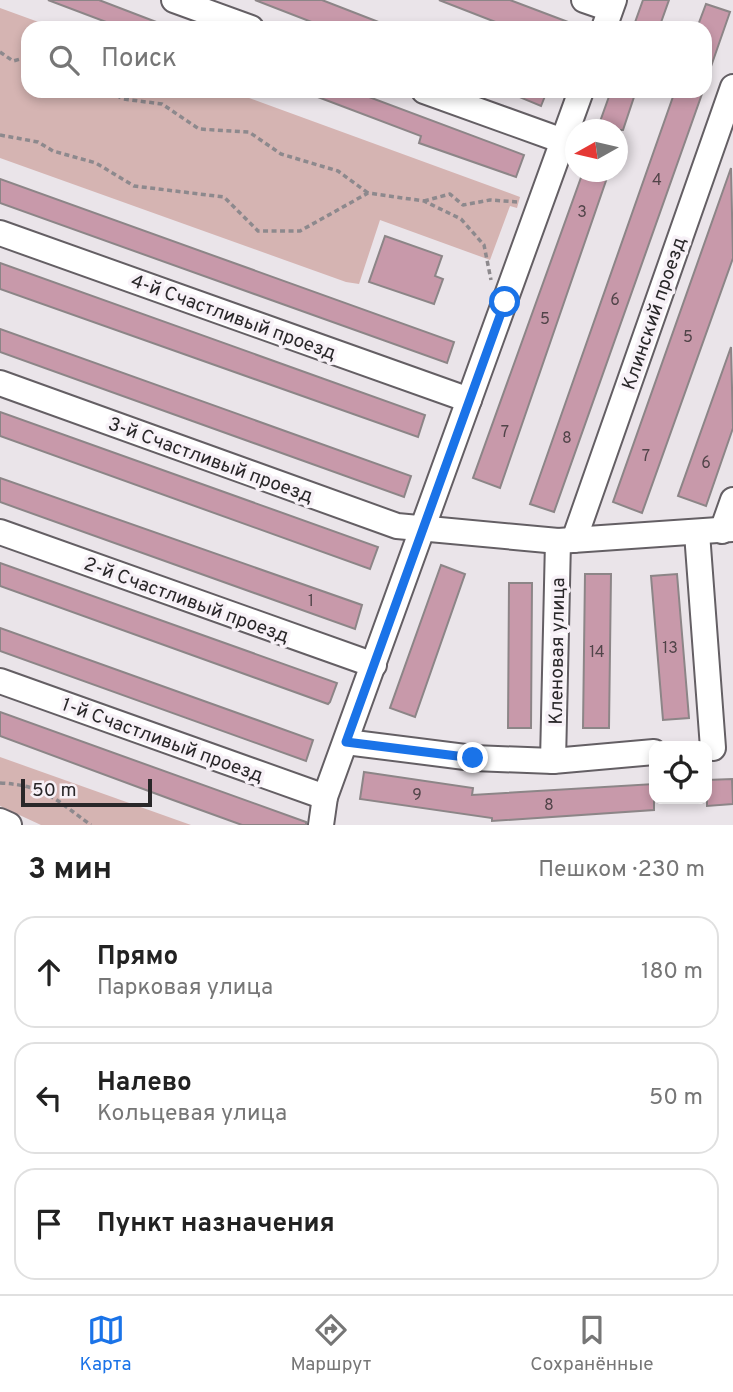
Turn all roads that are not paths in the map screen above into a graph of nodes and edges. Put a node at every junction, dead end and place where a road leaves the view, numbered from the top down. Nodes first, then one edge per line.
1 (174, 0) edge
2 (584, 0) edge
3 (609, 12) edge
4 (232, 21) edge
5 (733, 87) edge
6 (444, 98) edge
7 (578, 98) edge
8 (563, 141) junction
9 (0, 233) edge
10 (0, 383) edge
11 (469, 400) junction
12 (733, 500) edge
13 (424, 530) junction
14 (727, 530) edge
15 (0, 532) edge
16 (697, 533) junction
17 (566, 540) junction
18 (374, 665) junction
19 (0, 681) edge
20 (346, 742) junction
21 (718, 747) edge
22 (649, 752) edge
23 (553, 761) junction
24 (325, 797) junction
25 (0, 821) edge
26 (9, 825) edge
27 (321, 825) edge

1 - 4 street
2 - 3 street
5 - 17 street, Клинский проезд
6 - 8 street
7 - 8 street
8 - 11 street
9 - 11 street, 4-й Счастливый проезд
10 - 13 street, 3-й Счастливый проезд
11 - 13 street
12 - 14 street
13 - 17 street
13 - 18 street
14 - 16 street
15 - 18 street, 2-й Счастливый проезд
16 - 17 street
16 - 21 street
17 - 23 street, Кленовая улица
18 - 20 street
19 - 24 street, 1-й Счастливый проезд
20 - 23 street
20 - 24 street
22 - 23 street
24 - 27 street
25 - 26 street

